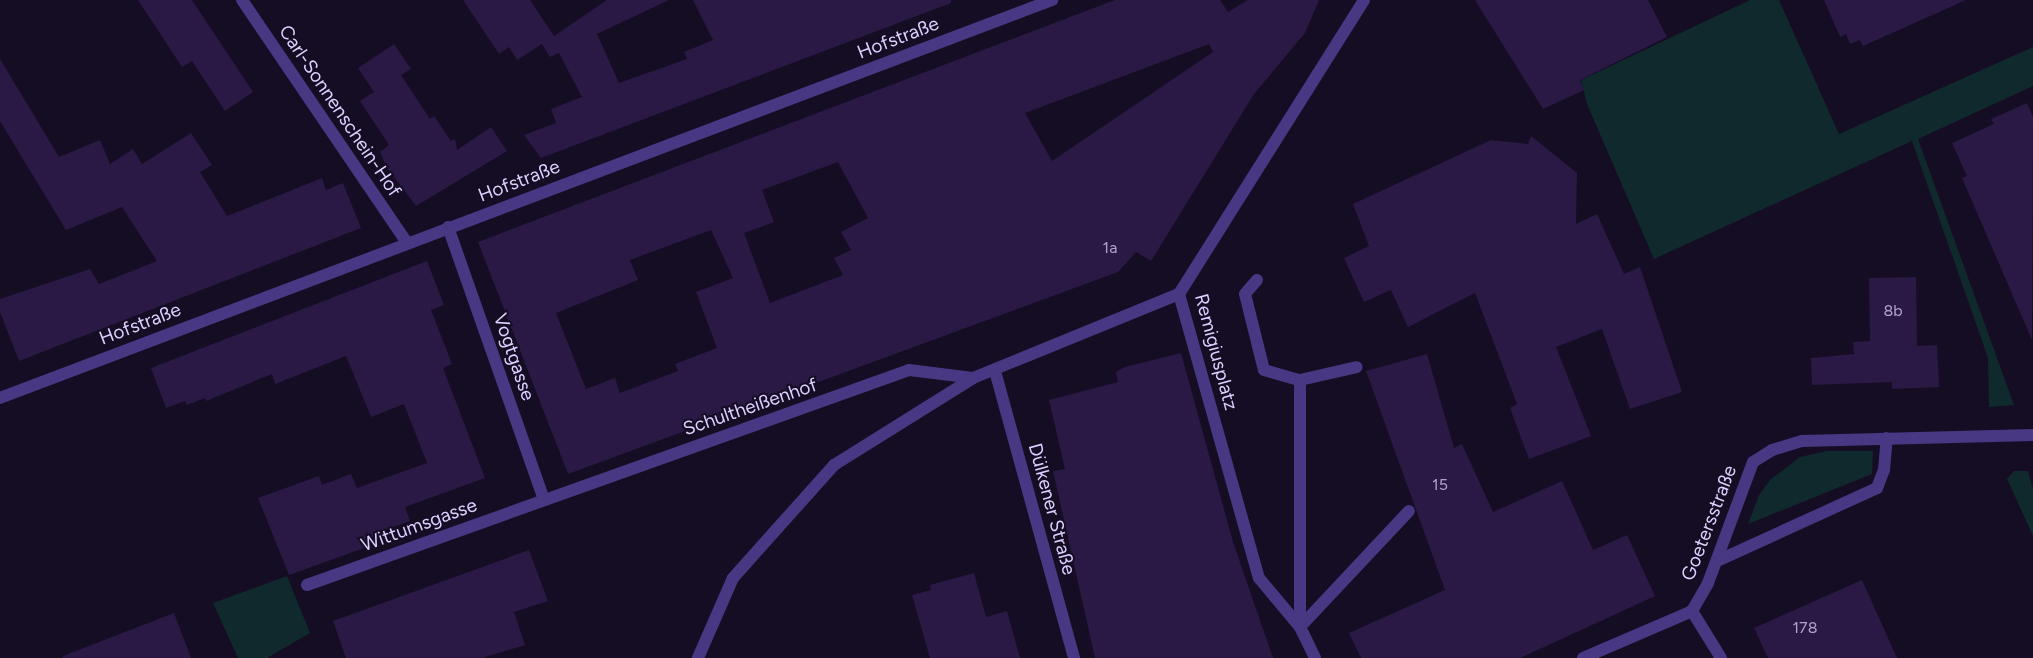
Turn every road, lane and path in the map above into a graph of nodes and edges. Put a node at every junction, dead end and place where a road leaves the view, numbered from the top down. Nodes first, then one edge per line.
1 (242, 0) edge
2 (1052, 0) edge
3 (1364, 0) edge
4 (448, 227) junction
5 (407, 243) junction
6 (1257, 280) dead end
7 (1178, 294) junction
8 (1357, 367) dead end
9 (995, 371) junction
10 (972, 378) junction
11 (1300, 380) junction
12 (0, 398) edge
13 (2033, 435) edge
14 (1887, 438) junction
15 (544, 499) junction
16 (1409, 511) dead end
17 (1717, 561) junction
18 (307, 585) dead end
19 (1692, 611) junction
20 (1300, 627) junction
21 (698, 658) edge
22 (1074, 658) edge
23 (1315, 658) edge
24 (1583, 658) edge
25 (1721, 658) edge

1 - 5 street, Carl-Sonnenschein-Hof
2 - 4 street, Hofstraße
3 - 7 street, Remigiusplatz
4 - 5 street, Hofstraße
4 - 15 street, Vogtgasse
5 - 12 street, Hofstraße
6 - 11 street
7 - 9 street, Schultheißenhof
7 - 20 street, Remigiusplatz
8 - 11 street
9 - 10 street, Schultheißenhof
9 - 22 street, Dülkener Straße
10 - 15 street, Schultheißenhof
10 - 21 street, Schultheißenhof
11 - 20 street, Remigiusplatz
13 - 14 street, Goetersstraße
14 - 17 street
14 - 17 street, Goetersstraße
15 - 18 street, Wittumsgasse
16 - 20 street
17 - 19 street, Goetersstraße
19 - 24 street, Goetersstraße
19 - 25 street
20 - 23 street, Remigiusplatz

